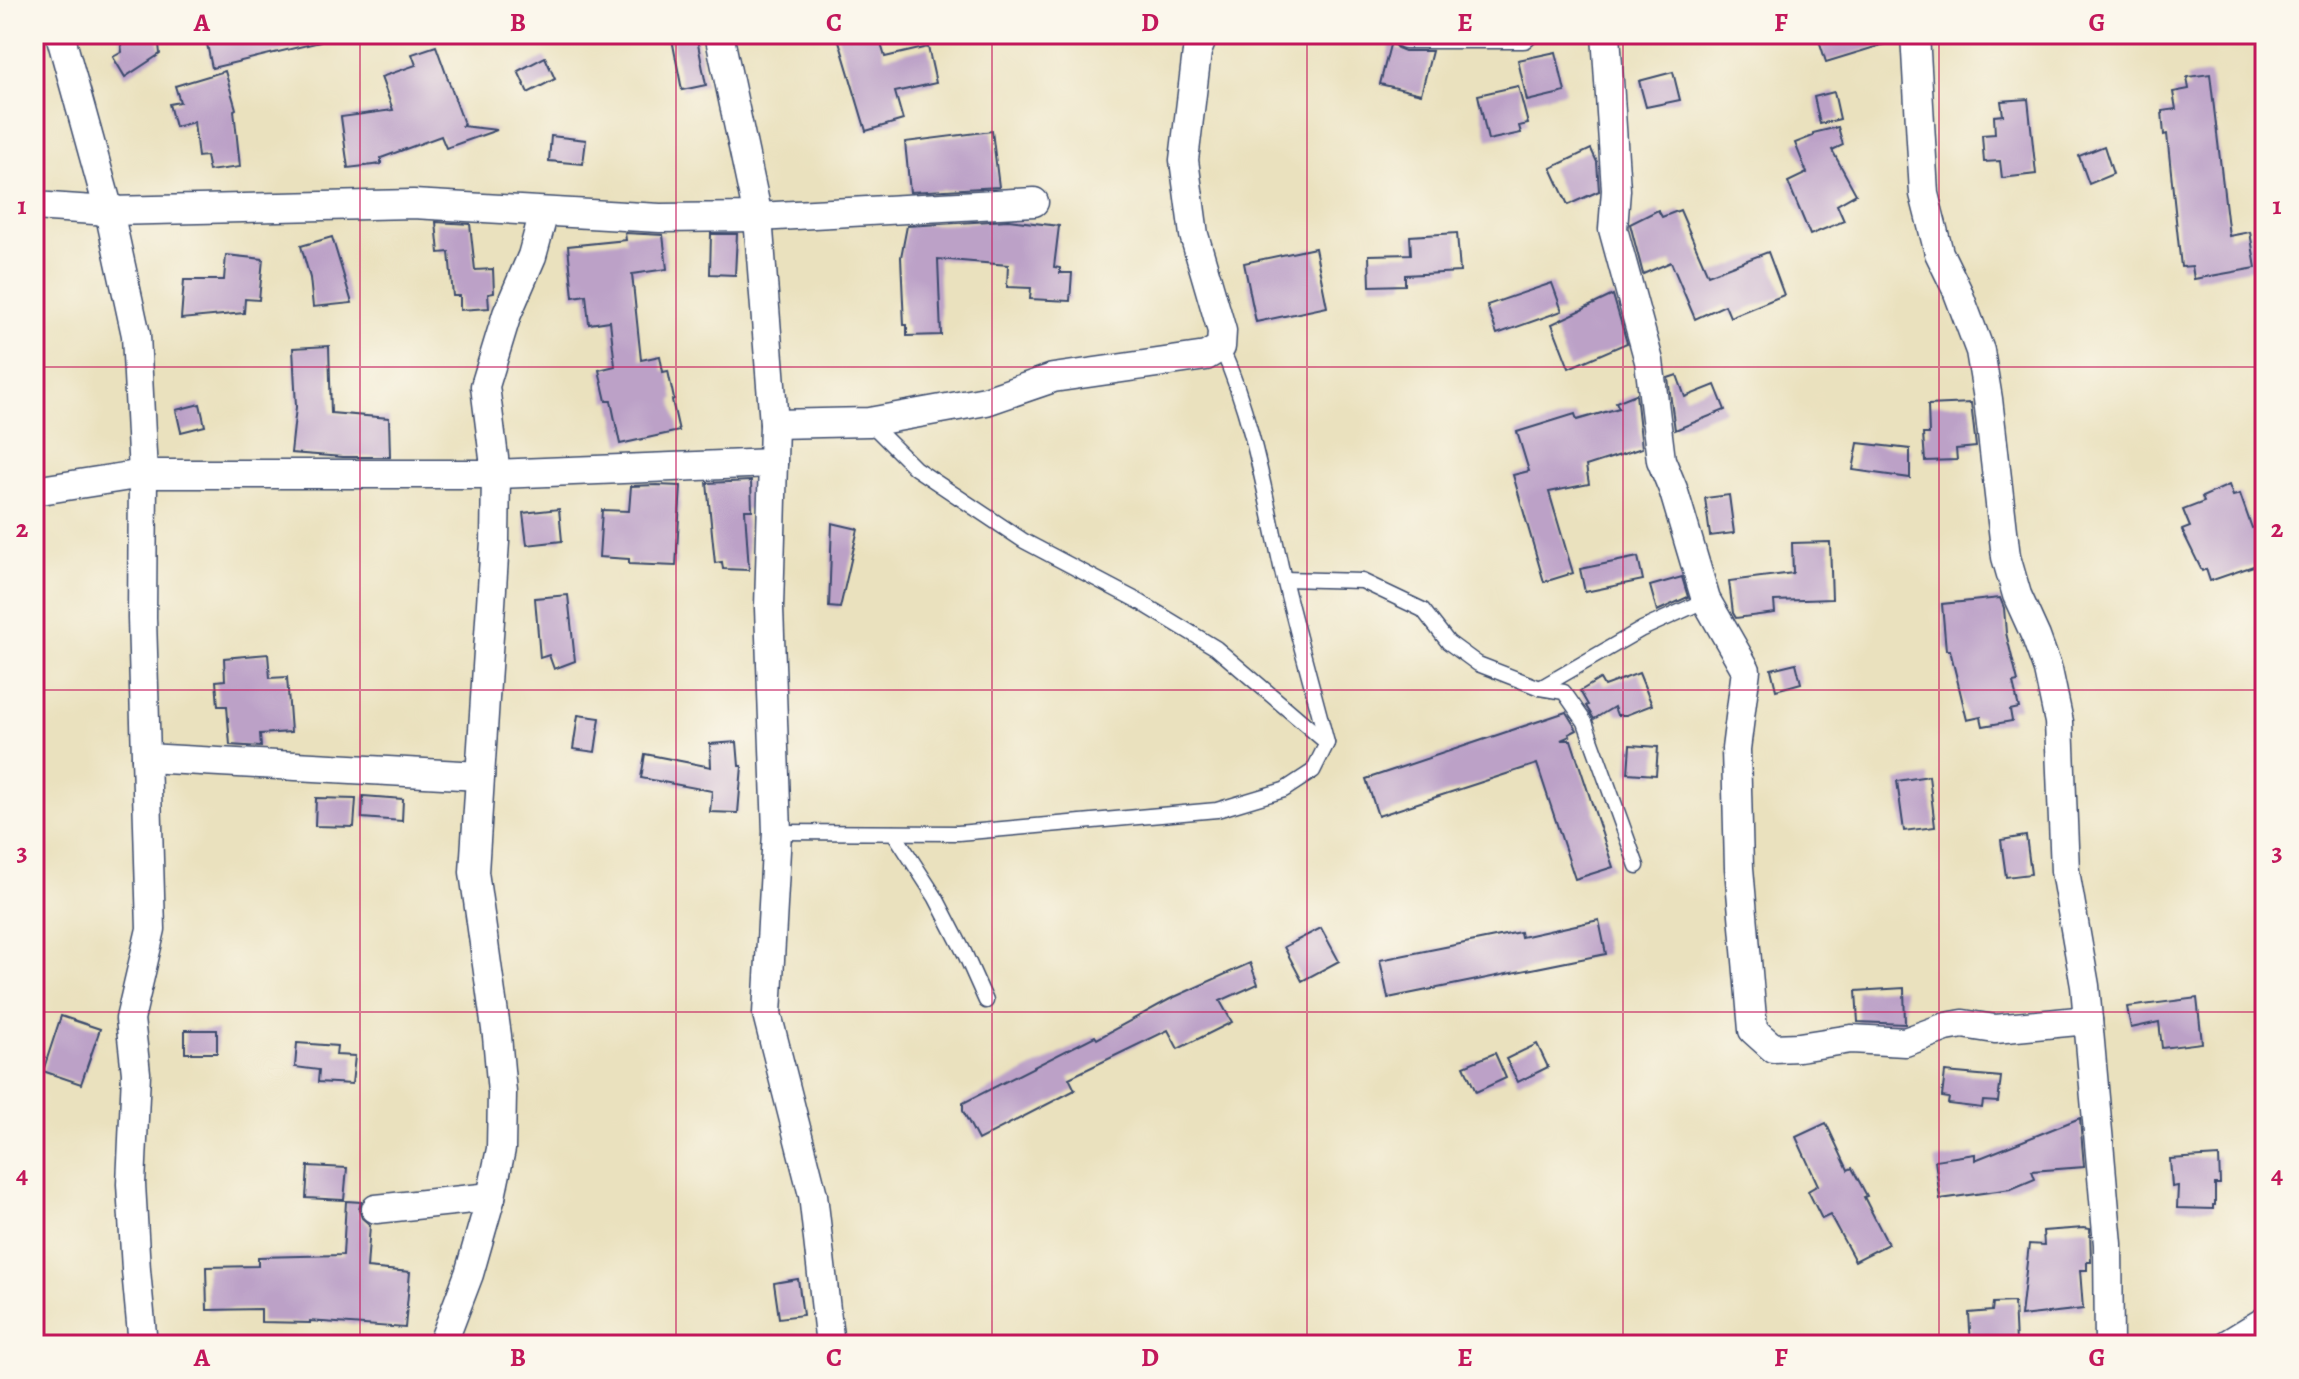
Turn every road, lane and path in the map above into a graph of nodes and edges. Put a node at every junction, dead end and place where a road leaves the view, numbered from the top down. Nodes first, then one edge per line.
1 (60, 34) edge
2 (719, 34) edge
3 (1204, 34) edge
4 (1406, 34) edge
5 (1523, 34) edge
6 (1606, 34) edge
7 (1915, 34) edge
8 (1034, 202) dead end
9 (34, 206) edge
10 (109, 211) junction
11 (544, 212) junction
12 (758, 217) junction
13 (1221, 347) junction
14 (869, 422) junction
15 (774, 424) junction
16 (773, 463) junction
17 (143, 474) junction
18 (496, 474) junction
19 (34, 491) edge
20 (1284, 579) junction
21 (1706, 600) junction
22 (1540, 688) junction
23 (1327, 743) junction
24 (146, 758) junction
25 (480, 776) junction
26 (777, 832) junction
27 (894, 833) junction
28 (1637, 866) dead end
29 (986, 1001) dead end
30 (2088, 1020) junction
31 (491, 1197) junction
32 (376, 1209) dead end
33 (2265, 1321) edge
34 (143, 1345) edge
35 (442, 1345) edge
36 (830, 1345) edge
37 (2109, 1345) edge
38 (2226, 1345) edge

1 - 10 street
2 - 12 street
3 - 13 street
4 - 5 street
6 - 21 street
7 - 30 street
8 - 12 street
9 - 10 street
10 - 11 street
10 - 17 street
11 - 12 street
11 - 18 street
12 - 15 street
13 - 14 street
13 - 20 lane
14 - 15 street
14 - 23 lane
15 - 16 street
16 - 18 street
16 - 26 street
17 - 18 street
17 - 19 street
17 - 24 street
18 - 25 street
20 - 22 lane
20 - 23 lane
21 - 22 lane
21 - 30 street
22 - 28 lane
23 - 27 lane
24 - 25 street
24 - 34 street
25 - 31 street
26 - 27 lane
26 - 36 street
27 - 29 lane
30 - 37 street
31 - 32 street
31 - 35 street
33 - 38 street

